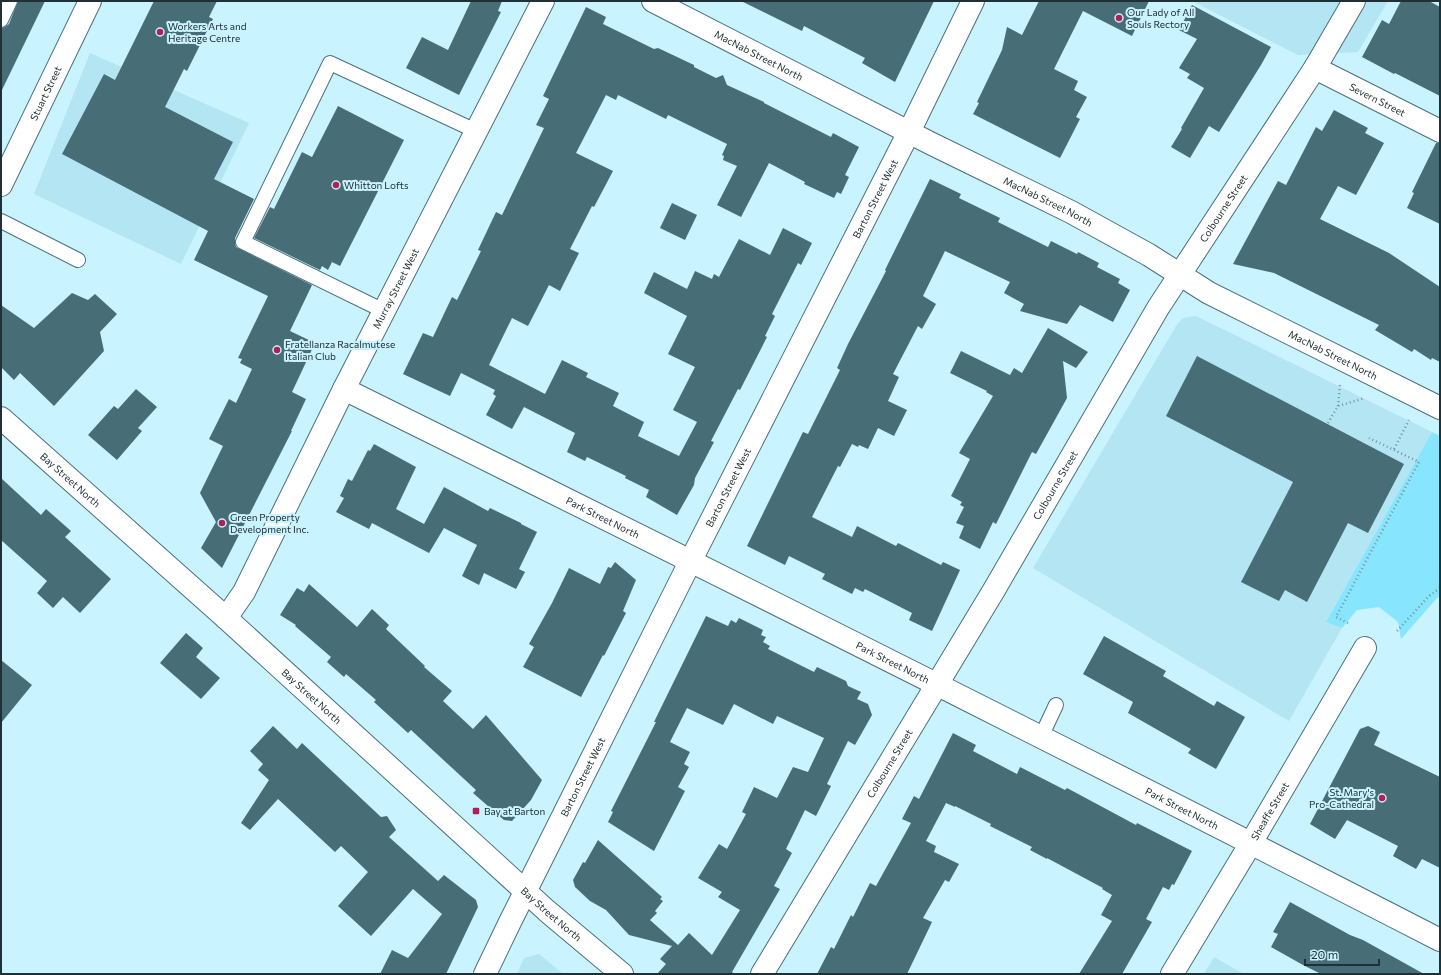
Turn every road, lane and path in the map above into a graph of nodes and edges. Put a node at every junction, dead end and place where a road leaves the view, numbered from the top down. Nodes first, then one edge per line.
1 (10, 1) edge
2 (90, 1) edge
3 (543, 1) edge
4 (653, 1) edge
5 (973, 1) edge
6 (1354, 1) edge
7 (1, 20) edge
8 (1314, 68) junction
9 (476, 131) junction
10 (1440, 131) edge
11 (909, 132) junction
12 (1, 185) edge
13 (1, 221) edge
14 (78, 260) dead end
15 (1180, 274) junction
16 (384, 311) junction
17 (1341, 378) dead end
18 (344, 389) junction
19 (1365, 398) dead end
20 (1338, 406) junction
21 (1440, 408) edge
22 (1, 418) edge
23 (1328, 423) dead end
24 (1402, 434) dead end
25 (1370, 438) dead end
26 (1394, 449) junction
27 (691, 560) junction
28 (1440, 588) edge
29 (226, 618) junction
30 (1348, 623) dead end
31 (1397, 631) dead end
32 (1365, 648) dead end
33 (936, 685) junction
34 (1056, 706) dead end
35 (1041, 737) junction
36 (1251, 843) junction
37 (526, 891) junction
38 (1440, 940) edge
39 (485, 974) edge
40 (622, 974) edge
41 (762, 974) edge
42 (1172, 974) edge

1 - 7 lane
2 - 12 street, Stuart Street
3 - 9 street, Murray Street West
4 - 11 street, MacNab Street North
5 - 11 street, Barton Street West
6 - 8 street, Colbourne Street
8 - 10 street, Severn Street
8 - 15 street, Colbourne Street
9 - 16 street, Murray Street West
9 - 16 lane
11 - 15 street, MacNab Street North
11 - 27 street, Barton Street West
13 - 14 lane
15 - 21 street, MacNab Street North
15 - 33 street, Colbourne Street
16 - 18 street, Murray Street West
17 - 20 path
18 - 27 street, Park Street North
18 - 29 street, Murray Street West
19 - 20 path
20 - 23 path
22 - 29 street, Bay Street North
24 - 26 path
25 - 26 path
26 - 30 path
27 - 33 street, Park Street North
27 - 37 street, Barton Street West
28 - 31 path
29 - 37 street, Bay Street North
32 - 36 street, Sheaffe Street
33 - 35 street, Park Street North
33 - 41 street, Colbourne Street
34 - 35 lane
35 - 36 street, Park Street North
36 - 38 street, Park Street North
36 - 42 street, Sheaffe Street
37 - 39 street, Barton Street West
37 - 40 street, Bay Street North

